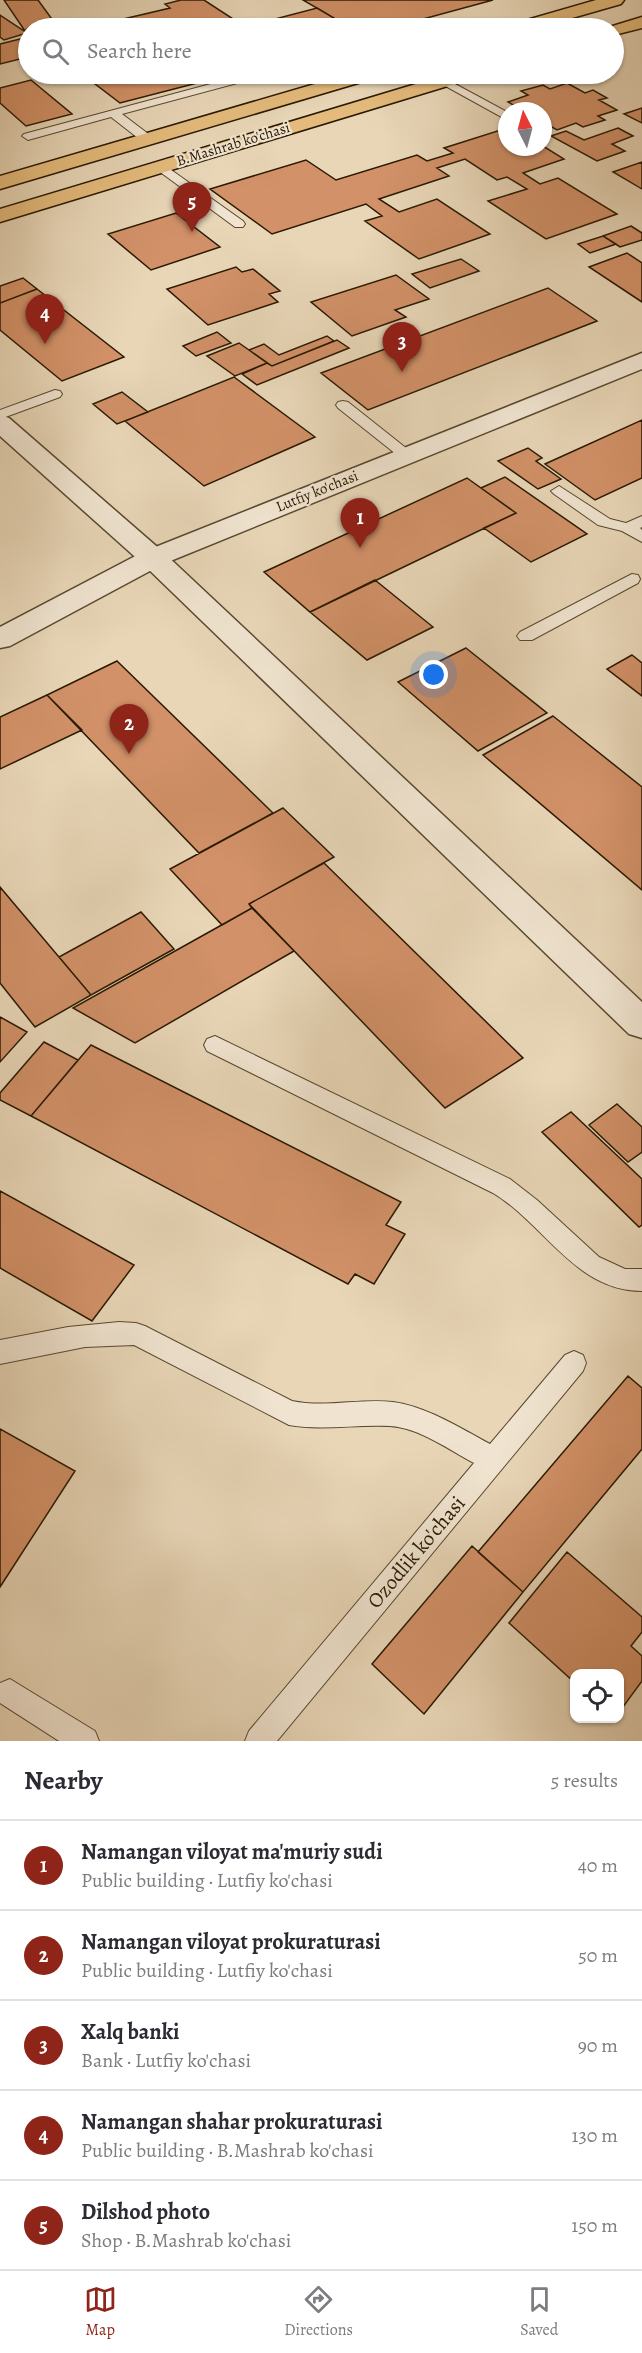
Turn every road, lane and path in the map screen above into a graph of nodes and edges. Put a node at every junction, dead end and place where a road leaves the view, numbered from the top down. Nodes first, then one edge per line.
1 (615, 0) edge
2 (553, 18) edge
3 (642, 22) edge
4 (624, 27) edge
5 (222, 84) edge
6 (329, 84) edge
7 (434, 84) edge
8 (449, 84) edge
9 (498, 112) edge
10 (113, 113) junction
11 (28, 136) dead end
12 (147, 139) junction
13 (160, 166) junction
14 (0, 183) edge
15 (0, 216) edge
16 (239, 224) dead end
17 (642, 360) edge
18 (55, 394) dead end
19 (343, 405) dead end
20 (0, 415) edge
21 (0, 423) edge
22 (406, 455) junction
23 (559, 491) dead end
24 (635, 524) edge
25 (642, 537) edge
26 (153, 558) junction
27 (639, 580) edge
28 (526, 636) dead end
29 (0, 639) edge
30 (642, 1024) edge
31 (215, 1045) dead end
32 (642, 1280) edge
33 (0, 1352) edge
34 (574, 1363) dead end
35 (493, 1459) junction
36 (10, 1694) dead end
37 (85, 1741) edge
38 (259, 1741) edge

1 - 2 main road
3 - 4 main road
5 - 10 lane
6 - 12 main road, B.Mashrab ko'chasi
7 - 13 main road, B.Mashrab ko'chasi
8 - 9 lane
10 - 11 lane
10 - 12 lane
12 - 14 main road, B.Mashrab ko'chasi
13 - 15 main road, B.Mashrab ko'chasi
13 - 16 lane
17 - 22 street, Lutfiy ko'chasi
18 - 20 lane
19 - 22 lane
21 - 26 street
22 - 26 street, Lutfiy ko'chasi
23 - 24 lane
24 - 25 lane
26 - 29 street, Lutfiy ko'chasi
26 - 30 street
27 - 28 lane
31 - 32 lane
33 - 35 lane
34 - 35 lane, Ozodlik ko'chasi
35 - 38 lane, Ozodlik ko'chasi
36 - 37 lane

